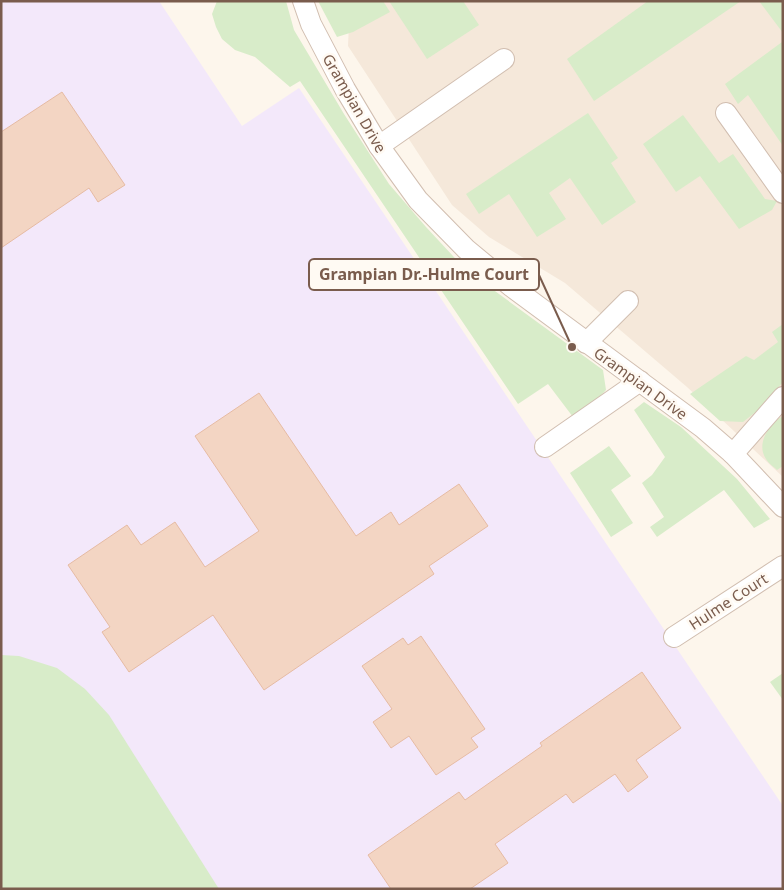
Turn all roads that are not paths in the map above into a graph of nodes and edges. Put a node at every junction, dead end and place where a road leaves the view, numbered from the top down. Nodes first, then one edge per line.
1 (303, 1) edge
2 (504, 59) dead end
3 (726, 113) dead end
4 (378, 146) junction
5 (783, 193) edge
6 (628, 301) dead end
7 (586, 343) junction
8 (640, 381) junction
9 (783, 397) edge
10 (545, 447) dead end
11 (733, 454) junction
12 (783, 508) edge
13 (783, 566) edge
14 (674, 637) dead end

1 - 4 street, Grampian Drive
2 - 4 street
3 - 5 street
4 - 7 street, Grampian Drive
6 - 7 street
7 - 8 street, Grampian Drive
8 - 10 street
8 - 11 street, Grampian Drive
9 - 11 street
11 - 12 street, Grampian Drive
13 - 14 street, Hulme Court

